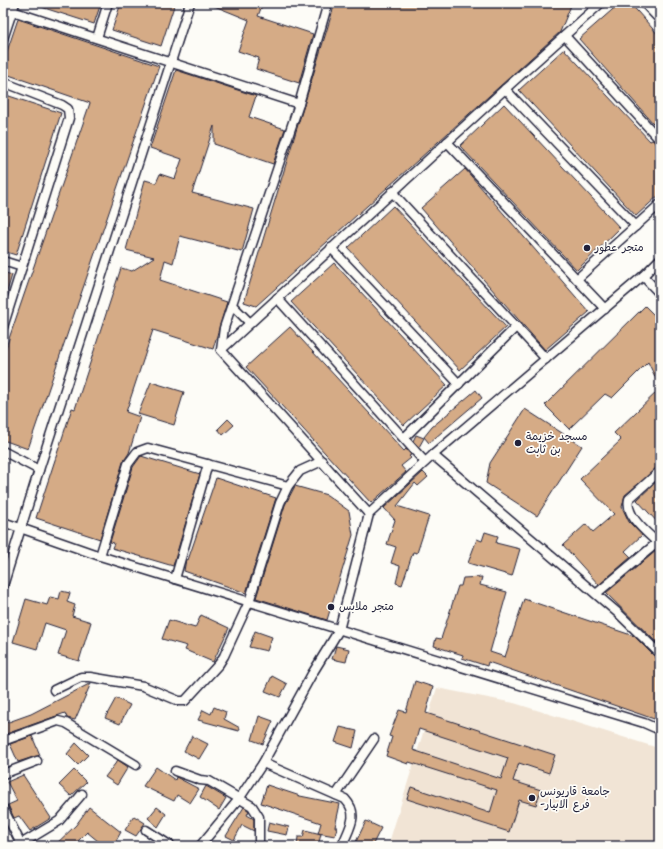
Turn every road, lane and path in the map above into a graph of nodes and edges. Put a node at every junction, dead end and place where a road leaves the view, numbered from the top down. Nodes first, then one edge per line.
1 (108, 3) edge
2 (190, 3) edge
3 (328, 3) edge
4 (601, 3) edge
5 (644, 3) edge
6 (13, 7) edge
7 (3, 8) edge
8 (660, 20) edge
9 (565, 36) junction
10 (97, 38) junction
11 (3, 39) edge
12 (171, 62) junction
13 (3, 82) edge
14 (505, 89) junction
15 (299, 104) junction
16 (660, 140) edge
17 (447, 142) junction
18 (392, 192) junction
19 (660, 204) edge
20 (636, 226) junction
21 (332, 248) junction
22 (660, 259) edge
23 (3, 260) edge
24 (22, 266) junction
25 (643, 276) junction
26 (577, 279) junction
27 (660, 294) edge
28 (277, 298) junction
29 (232, 306) junction
30 (605, 309) junction
31 (250, 323) junction
32 (3, 326) edge
33 (517, 326) junction
34 (221, 350) junction
35 (546, 359) junction
36 (459, 384) junction
37 (404, 438) junction
38 (3, 451) edge
39 (433, 455) junction
40 (322, 461) junction
41 (426, 462) junction
42 (208, 464) junction
43 (39, 470) junction
44 (660, 471) edge
45 (288, 486) junction
46 (369, 514) junction
47 (3, 522) edge
48 (20, 528) junction
49 (659, 544) edge
50 (100, 556) junction
51 (175, 579) junction
52 (3, 586) edge
53 (596, 594) junction
54 (249, 602) junction
55 (339, 630) junction
56 (660, 654) edge
57 (54, 690) dead end
58 (660, 730) edge
59 (374, 739) dead end
60 (3, 741) edge
61 (37, 762) dead end
62 (263, 763) junction
63 (136, 765) dead end
64 (175, 771) dead end
65 (3, 774) edge
66 (82, 794) dead end
67 (336, 795) junction
68 (239, 799) junction
69 (3, 808) edge
70 (146, 830) dead end
71 (21, 845) edge
72 (171, 846) edge
73 (200, 846) edge
74 (259, 846) edge
75 (342, 846) edge

1 - 10 street
2 - 12 street
3 - 15 street
4 - 9 street
5 - 8 street
6 - 7 street
6 - 10 street
6 - 11 street
9 - 14 street
9 - 16 street
10 - 12 street
12 - 15 street
12 - 43 street
13 - 24 street
14 - 17 street
14 - 20 street
15 - 29 street
17 - 18 street
17 - 26 street
18 - 21 street
18 - 33 street
19 - 20 street
20 - 26 street
21 - 28 street
21 - 36 street
22 - 25 street
23 - 24 street
24 - 32 street
25 - 27 street
25 - 30 street
26 - 30 street
28 - 31 street
28 - 37 street
29 - 31 street
29 - 34 street
30 - 35 street
31 - 34 street
33 - 35 street
33 - 36 street
34 - 40 street
35 - 39 street
36 - 37 street
37 - 41 street
38 - 43 street
39 - 41 street
39 - 53 street
40 - 45 street
40 - 46 street
41 - 46 street
42 - 45 street
42 - 50 street
42 - 51 street
43 - 48 street
44 - 49 street
45 - 54 street
46 - 55 street
47 - 48 street
48 - 50 street
48 - 52 street
49 - 53 street
50 - 51 street
51 - 54 street
53 - 56 street
54 - 55 street
54 - 57 street
55 - 58 street
55 - 62 street
59 - 67 street
60 - 63 street
61 - 65 street
62 - 67 street
62 - 68 street
64 - 68 street
66 - 71 street
67 - 75 street
68 - 73 street
68 - 74 street
69 - 71 street
70 - 72 street

